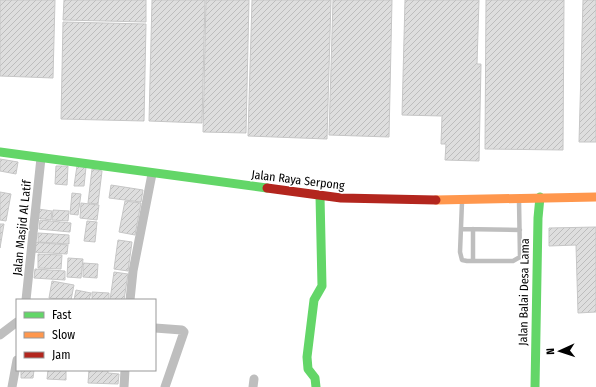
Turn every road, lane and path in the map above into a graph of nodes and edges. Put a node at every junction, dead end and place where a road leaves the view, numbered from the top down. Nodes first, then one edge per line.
1 (0, 152) edge
2 (41, 158) junction
3 (152, 174) junction
4 (320, 196) junction
5 (596, 196) edge
6 (540, 197) junction
7 (518, 199) junction
8 (462, 201) junction
9 (461, 229) junction
10 (473, 229) junction
11 (520, 230) junction
12 (473, 261) junction
13 (26, 299) edge
14 (130, 299) edge
15 (16, 323) edge
16 (156, 328) edge
17 (0, 335) edge
18 (16, 365) edge
19 (125, 371) edge
20 (12, 387) edge
21 (124, 387) edge
22 (165, 387) edge
23 (316, 387) edge
24 (535, 387) edge

1 - 2 main road, Jalan Raya Serpong
2 - 3 main road, Jalan Raya Serpong
2 - 13 street, Jalan Masjid Al Latif
3 - 4 main road, Jalan Raya Serpong
3 - 14 street
4 - 8 main road, Jalan Raya Serpong
4 - 23 main road
5 - 6 main road, Jalan Raya Serpong
6 - 7 main road, Jalan Raya Serpong
6 - 24 main road, Jalan Balai Desa Lama
7 - 8 main road, Jalan Raya Serpong
7 - 11 lane
8 - 9 lane
9 - 10 lane
9 - 12 lane
10 - 11 lane
10 - 12 lane
11 - 12 lane
15 - 17 street
16 - 22 street
18 - 20 street
19 - 21 street

